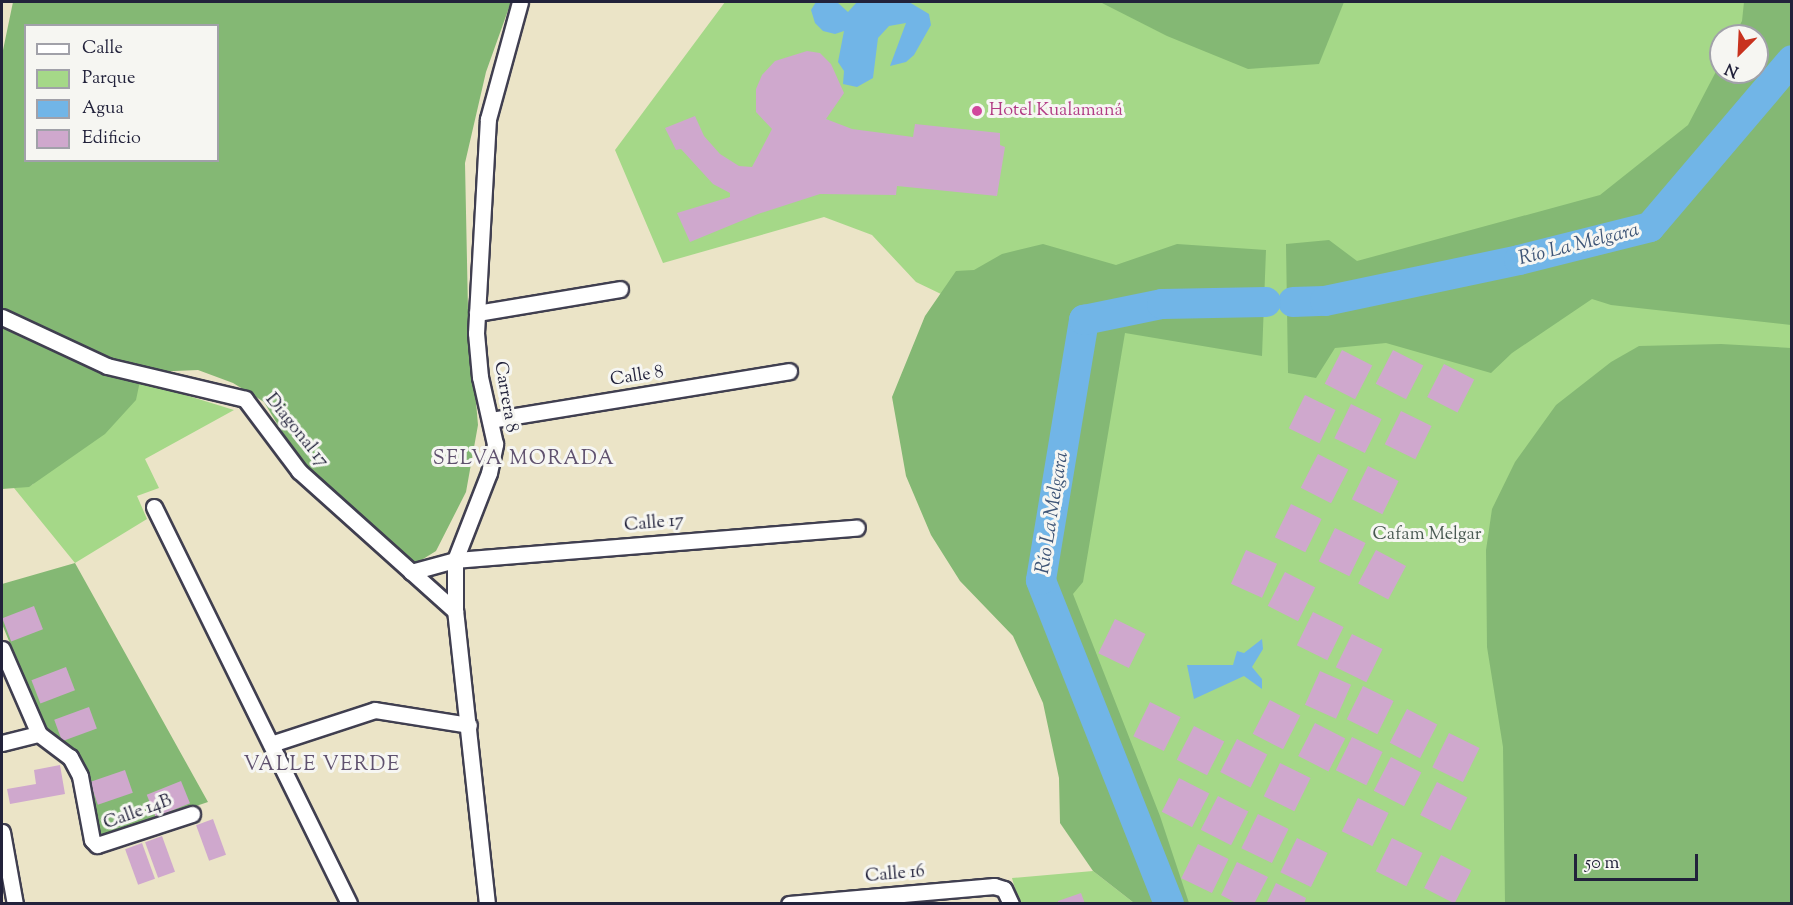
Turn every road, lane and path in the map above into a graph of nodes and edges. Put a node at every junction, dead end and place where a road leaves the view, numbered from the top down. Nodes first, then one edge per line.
1 (520, 2) edge
2 (620, 289) dead end
3 (477, 314) junction
4 (2, 317) edge
5 (789, 371) dead end
6 (491, 420) junction
7 (154, 507) dead end
8 (857, 528) dead end
9 (455, 560) junction
10 (411, 572) junction
11 (455, 611) junction
12 (2, 649) edge
13 (469, 725) junction
14 (39, 734) junction
15 (2, 743) edge
16 (271, 744) junction
17 (192, 814) dead end
18 (2, 832) edge
19 (15, 903) edge
20 (349, 903) edge
21 (487, 903) edge
22 (789, 903) edge
23 (1011, 903) edge

1 - 3 street, Carrera 8
2 - 3 street
3 - 6 street, Carrera 8
4 - 10 street, Diagonal 17
5 - 6 street, Calle 8
6 - 9 street, Carrera 8
7 - 16 street
8 - 9 street, Calle 17
9 - 10 street, Calle 17
9 - 11 street, Carrera 8
10 - 11 street, Diagonal 17
11 - 13 street, Carrera 8
12 - 14 street
13 - 16 street
13 - 21 street, Carrera 8
14 - 15 street
14 - 17 street, Calle 14B
16 - 20 street
18 - 19 street
22 - 23 street, Calle 16

